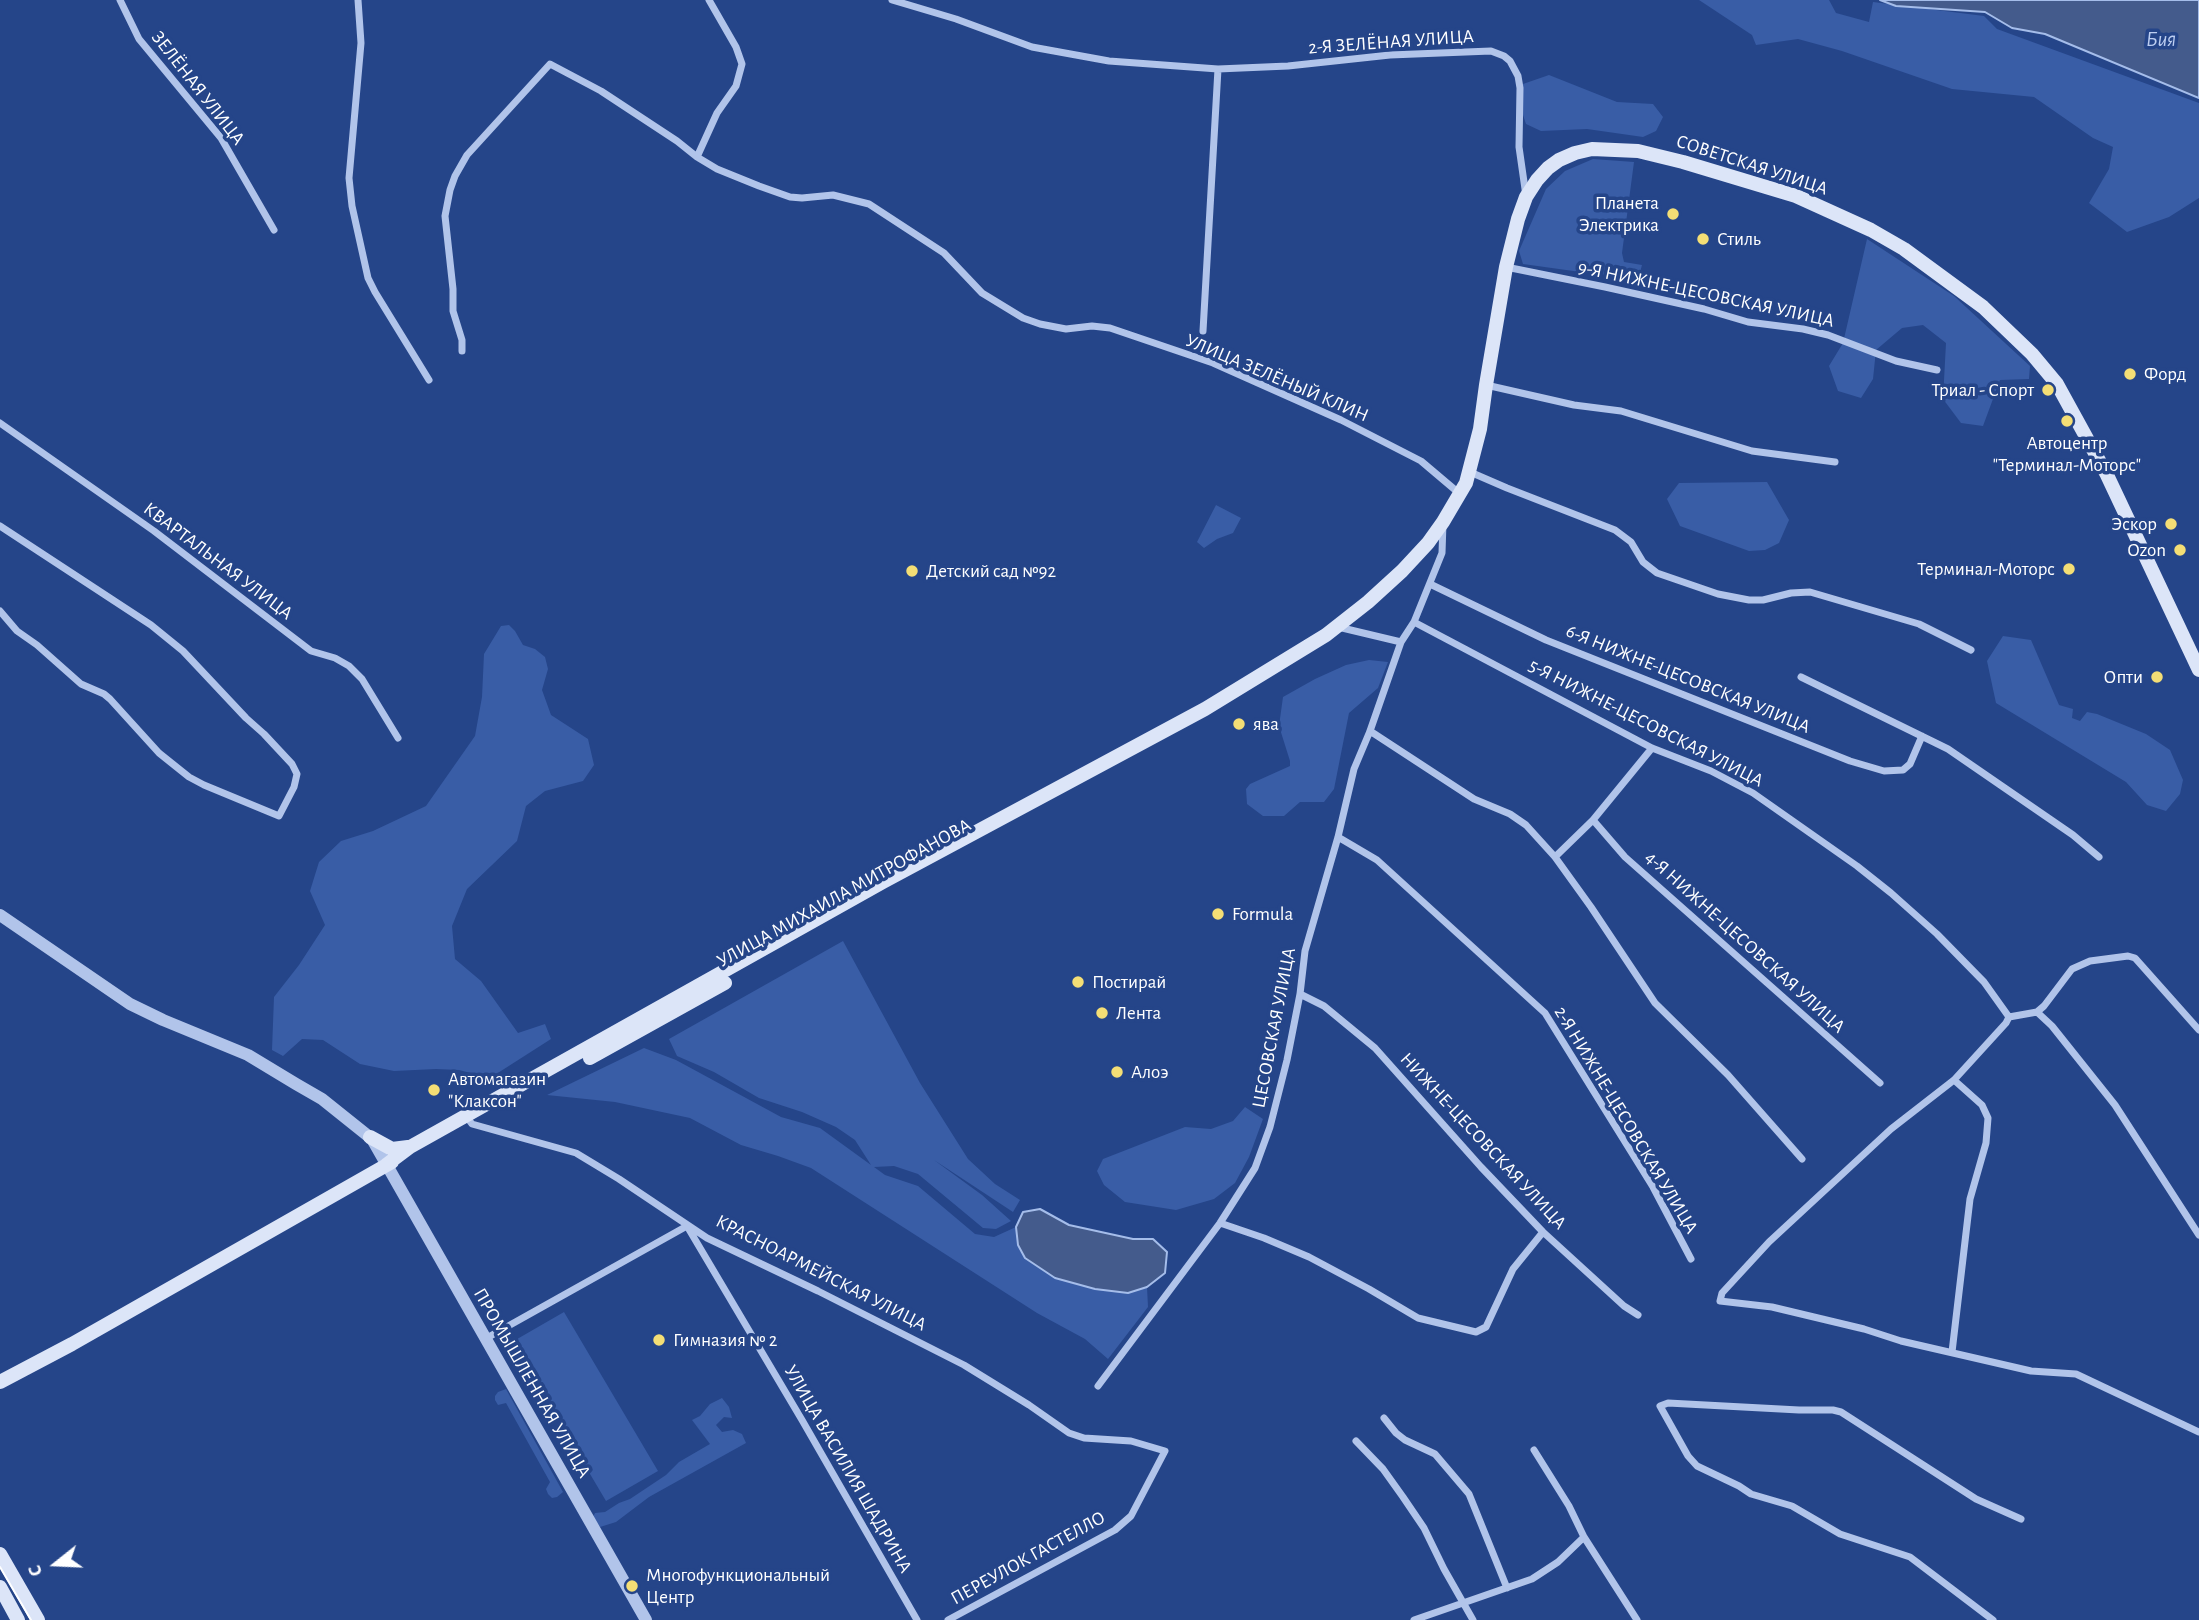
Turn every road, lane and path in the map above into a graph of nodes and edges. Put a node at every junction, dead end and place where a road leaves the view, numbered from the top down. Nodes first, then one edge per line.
1 (120, 0) edge
2 (358, 0) edge
3 (709, 0) edge
4 (892, 0) edge
5 (1218, 69) junction
6 (697, 157) junction
7 (1526, 197) junction
8 (274, 230) dead end
9 (1506, 267) junction
10 (1203, 331) dead end
11 (462, 351) dead end
12 (1937, 370) dead end
13 (429, 380) dead end
14 (1486, 385) junction
15 (0, 423) edge
16 (1835, 462) dead end
17 (1470, 472) junction
18 (1460, 494) junction
19 (1443, 522) junction
20 (0, 526) edge
21 (1430, 584) junction
22 (0, 611) edge
23 (1414, 622) junction
24 (1338, 627) junction
25 (1401, 642) junction
26 (1971, 650) dead end
27 (2199, 670) edge
28 (1801, 677) dead end
29 (1370, 731) junction
30 (1922, 736) junction
31 (398, 738) dead end
32 (1651, 748) junction
33 (1593, 820) junction
34 (1338, 837) junction
35 (1555, 857) junction
36 (2099, 858) dead end
37 (0, 915) edge
38 (1300, 994) junction
39 (2037, 1012) junction
40 (2009, 1017) junction
41 (2199, 1030) edge
42 (1954, 1080) junction
43 (1880, 1083) dead end
44 (468, 1119) junction
45 (370, 1138) junction
46 (410, 1147) junction
47 (1802, 1159) dead end
48 (386, 1165) junction
49 (1220, 1223) junction
50 (687, 1226) junction
51 (1543, 1232) junction
52 (2199, 1235) edge
53 (1691, 1259) dead end
54 (146, 1301) junction
55 (1638, 1315) dead end
56 (485, 1339) junction
57 (1952, 1352) junction
58 (0, 1372) edge
59 (0, 1382) edge
60 (1098, 1386) dead end
61 (1384, 1418) dead end
62 (2199, 1432) edge
63 (1356, 1441) dead end
64 (1534, 1450) dead end
65 (1165, 1451) joint
66 (2021, 1519) dead end
67 (1584, 1537) junction
68 (0, 1554) edge
69 (0, 1587) edge
70 (1507, 1588) junction
71 (1463, 1602) junction
72 (18, 1620) edge
73 (38, 1620) edge
74 (646, 1620) edge
75 (917, 1620) edge
76 (948, 1620) edge
77 (1413, 1620) edge
78 (1473, 1620) edge
79 (1637, 1620) edge
80 (1993, 1620) edge

1 - 8 street, ЗЕЛЁНАЯ УЛИЦА
2 - 13 street
3 - 6 street
4 - 5 street, 2-Я ЗЕЛЁНАЯ УЛИЦА
5 - 7 street, 2-Я ЗЕЛЁНАЯ УЛИЦА
5 - 10 street
6 - 11 street, УЛИЦА ЗЕЛЁНЫЙ КЛИН
6 - 18 street, УЛИЦА ЗЕЛЁНЫЙ КЛИН
7 - 9 main road, СОВЕТСКАЯ УЛИЦА
7 - 27 main road, СОВЕТСКАЯ УЛИЦА
9 - 12 street, 9-Я НИЖНЕ-ЦЕСОВСКАЯ УЛИЦА
9 - 14 main road, УЛИЦА МИХАИЛА МИТРОФАНОВА
14 - 16 street
14 - 17 main road, УЛИЦА МИХАИЛА МИТРОФАНОВА
15 - 31 street, КВАРТАЛЬНАЯ УЛИЦА
17 - 18 main road, УЛИЦА МИХАИЛА МИТРОФАНОВА
17 - 26 street
18 - 19 main road, УЛИЦА МИХАИЛА МИТРОФАНОВА
19 - 21 street, ЦЕСОВСКАЯ УЛИЦА
19 - 24 main road, УЛИЦА МИХАИЛА МИТРОФАНОВА
20 - 22 street
21 - 23 street, ЦЕСОВСКАЯ УЛИЦА
21 - 30 street, 6-Я НИЖНЕ-ЦЕСОВСКАЯ УЛИЦА
23 - 25 street, ЦЕСОВСКАЯ УЛИЦА
23 - 32 street, 5-Я НИЖНЕ-ЦЕСОВСКАЯ УЛИЦА
24 - 25 street
24 - 44 main road, УЛИЦА МИХАИЛА МИТРОФАНОВА
25 - 29 street, ЦЕСОВСКАЯ УЛИЦА
28 - 30 street
29 - 34 street, ЦЕСОВСКАЯ УЛИЦА
29 - 35 street
30 - 36 street
32 - 33 street
32 - 40 street, 5-Я НИЖНЕ-ЦЕСОВСКАЯ УЛИЦА
33 - 35 street
33 - 43 street, 4-Я НИЖНЕ-ЦЕСОВСКАЯ УЛИЦА
34 - 38 street, ЦЕСОВСКАЯ УЛИЦА
34 - 53 street, 2-Я НИЖНЕ-ЦЕСОВСКАЯ УЛИЦА
35 - 47 street
37 - 45 street
38 - 49 street, ЦЕСОВСКАЯ УЛИЦА
38 - 51 street, НИЖНЕ-ЦЕСОВСКАЯ УЛИЦА
39 - 40 street
39 - 41 street
39 - 52 street
40 - 42 street
42 - 57 street
42 - 57 street
44 - 46 main road, УЛИЦА МИХАИЛА МИТРОФАНОВА
44 - 48 main road, УЛИЦА МИХАИЛА МИТРОФАНОВА
44 - 50 street, КРАСНОАРМЕЙСКАЯ УЛИЦА
45 - 46 main road
45 - 48 street
46 - 48 main road, УЛИЦА МИХАИЛА МИТРОФАНОВА
48 - 54 main road, УЛИЦА МИХАИЛА МИТРОФАНОВА
48 - 56 street, ПРОМЫШЛЕННАЯ УЛИЦА
49 - 51 street
49 - 60 street, ЦЕСОВСКАЯ УЛИЦА
50 - 56 street
50 - 65 street, КРАСНОАРМЕЙСКАЯ УЛИЦА
50 - 75 street, УЛИЦА ВАСИЛИЯ ШАДРИНА
51 - 55 street, НИЖНЕ-ЦЕСОВСКАЯ УЛИЦА
54 - 58 main road, УЛИЦА МИХАИЛА МИТРОФАНОВА
54 - 59 main road, УЛИЦА МИХАИЛА МИТРОФАНОВА
56 - 74 street, ПРОМЫШЛЕННАЯ УЛИЦА
57 - 62 street
61 - 70 street
63 - 71 street
64 - 67 street
65 - 76 street, ПЕРЕУЛОК ГАСТЕЛЛО
66 - 80 street
67 - 70 street
67 - 79 street
68 - 73 main road
69 - 72 main road
70 - 71 street
71 - 77 street
71 - 78 street

